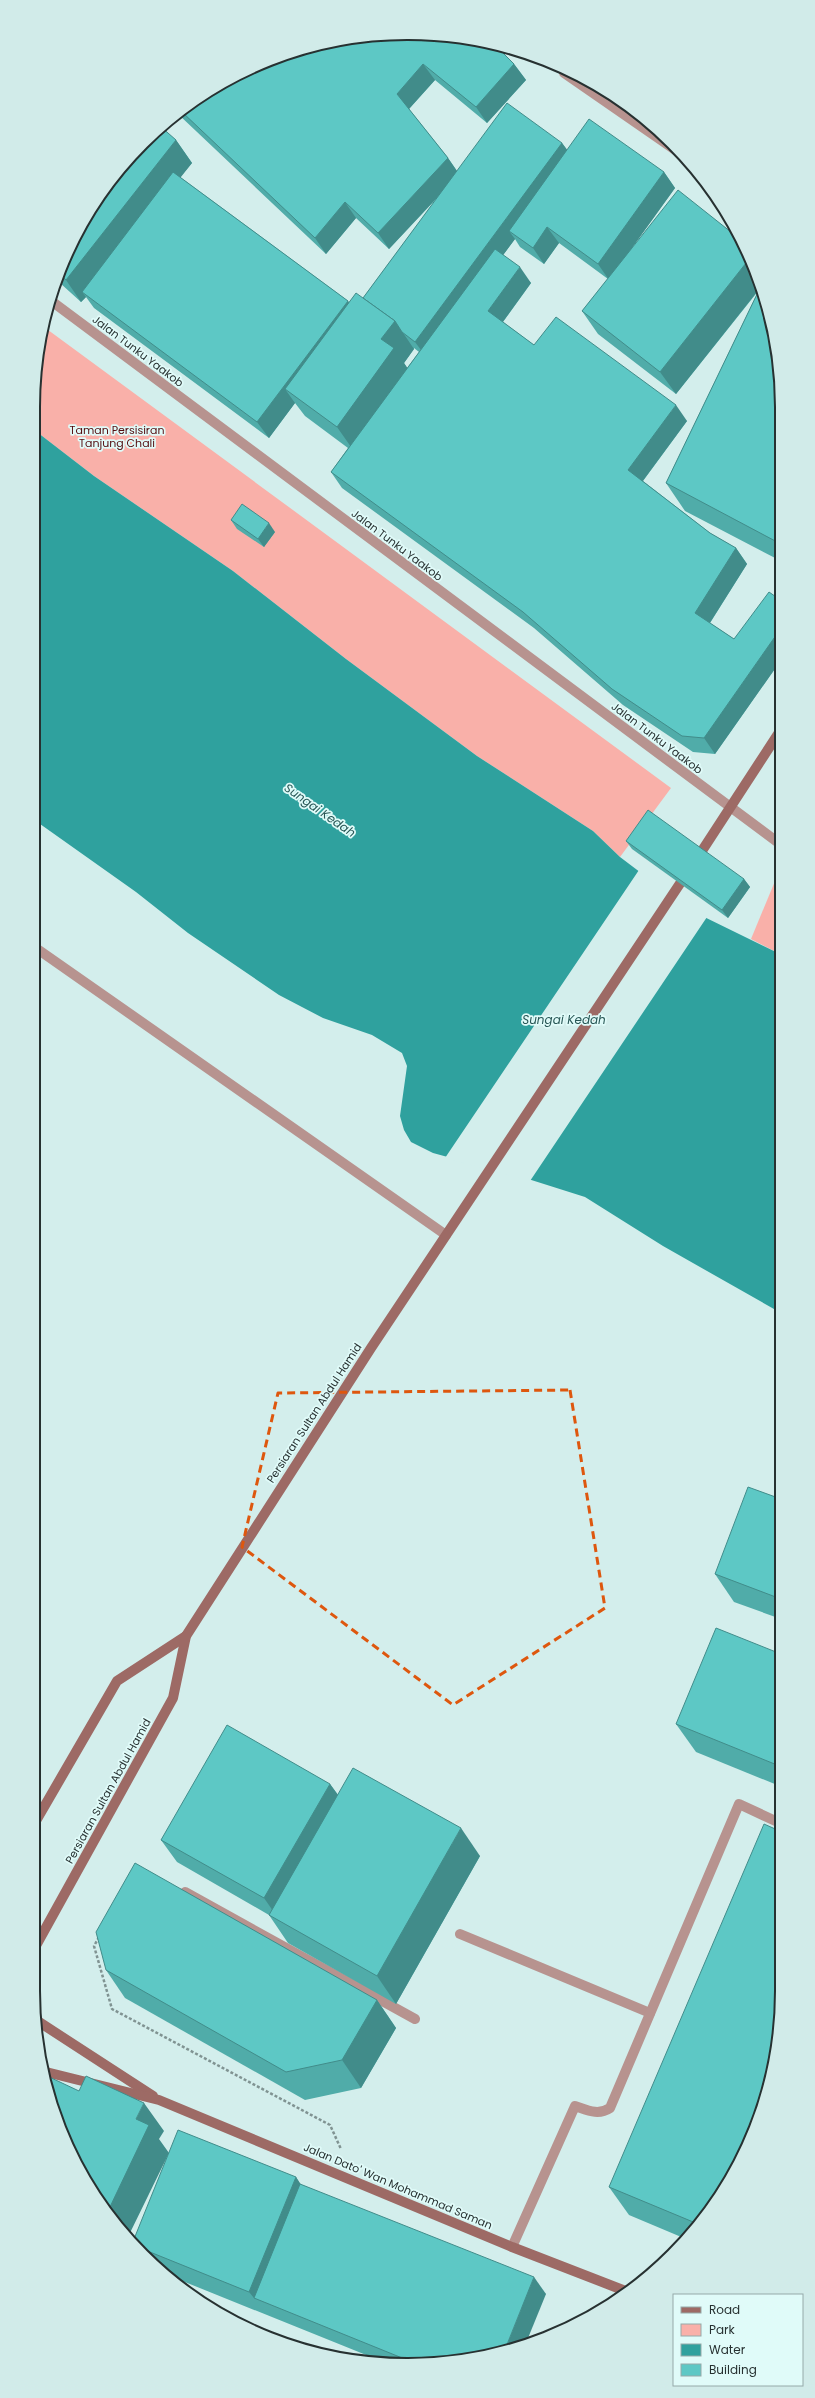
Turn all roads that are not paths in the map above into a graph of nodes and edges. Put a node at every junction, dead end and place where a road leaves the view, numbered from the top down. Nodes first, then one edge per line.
1 (575, 81) edge
2 (653, 134) edge
3 (55, 304) edge
4 (775, 739) edge
5 (730, 809) junction
6 (775, 840) edge
7 (40, 951) edge
8 (446, 1235) junction
9 (186, 1636) junction
10 (40, 1814) edge
11 (775, 1821) edge
12 (172, 1885) edge
13 (460, 1934) dead end
14 (40, 1938) edge
15 (650, 2013) junction
16 (415, 2018) dead end
17 (42, 2024) edge
18 (50, 2073) edge
19 (159, 2100) junction
20 (512, 2247) junction
21 (621, 2289) edge

1 - 2 street
3 - 5 street, Jalan Tunku Yaakob
4 - 5 main road, Persiaran Sultan Abdul Hamid
5 - 6 street, Jalan Tunku Yaakob
5 - 8 main road, Persiaran Sultan Abdul Hamid
7 - 8 street
8 - 9 main road, Persiaran Sultan Abdul Hamid
9 - 10 main road, Persiaran Sultan Abdul Hamid
9 - 14 main road, Persiaran Sultan Abdul Hamid
11 - 15 street
12 - 16 street
13 - 15 street
15 - 20 street
17 - 19 main road, Jalan Dato' Wan Mohammad Saman
18 - 19 main road, Jalan Dato' Wan Mohammad Saman
19 - 20 main road, Jalan Dato' Wan Mohammad Saman
20 - 21 main road, Jalan Dato' Wan Mohammad Saman

